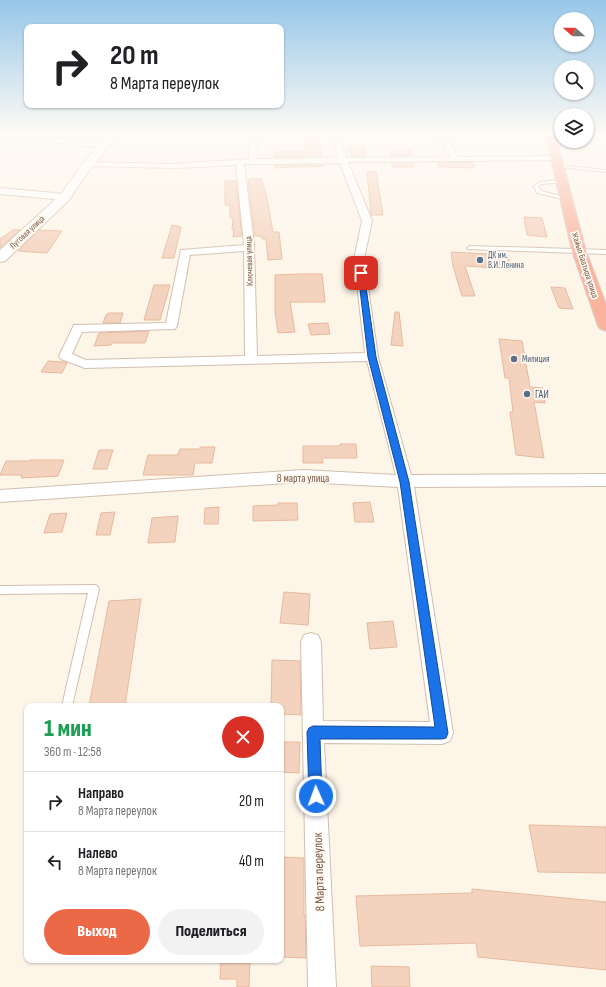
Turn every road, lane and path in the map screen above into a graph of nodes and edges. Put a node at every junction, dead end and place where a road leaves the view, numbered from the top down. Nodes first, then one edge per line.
1 (78, 179) edge
2 (242, 179) edge
3 (351, 179) edge
4 (562, 181) joint
5 (0, 191) edge
6 (65, 197) junction
7 (566, 199) junction
8 (249, 248) junction
9 (470, 248) dead end
10 (579, 251) junction
11 (606, 252) edge
12 (0, 258) edge
13 (606, 326) edge
14 (372, 357) junction
15 (251, 360) junction
16 (606, 480) edge
17 (405, 482) junction
18 (0, 496) edge
19 (0, 590) edge
20 (312, 642) dead end
21 (69, 703) edge
22 (313, 732) junction
23 (322, 987) edge

1 - 6 street, Луговая улица
2 - 8 street, Ключевая улица
3 - 14 street
4 - 7 highway, Жайыл Баатыра улица
4 - 7 lane
5 - 6 street
6 - 12 street, Луговая улица
7 - 10 highway, Жайыл Баатыра улица
8 - 15 street, Ключевая улица
8 - 15 street
9 - 10 lane
10 - 11 lane
10 - 13 highway, Жайыл Баатыра улица
14 - 15 street
14 - 17 street
16 - 17 street, 8 марта улица
17 - 18 street, 8 марта улица
17 - 22 street
19 - 21 lane
20 - 22 street, 8 Марта переулок
22 - 23 street, 8 Марта переулок

